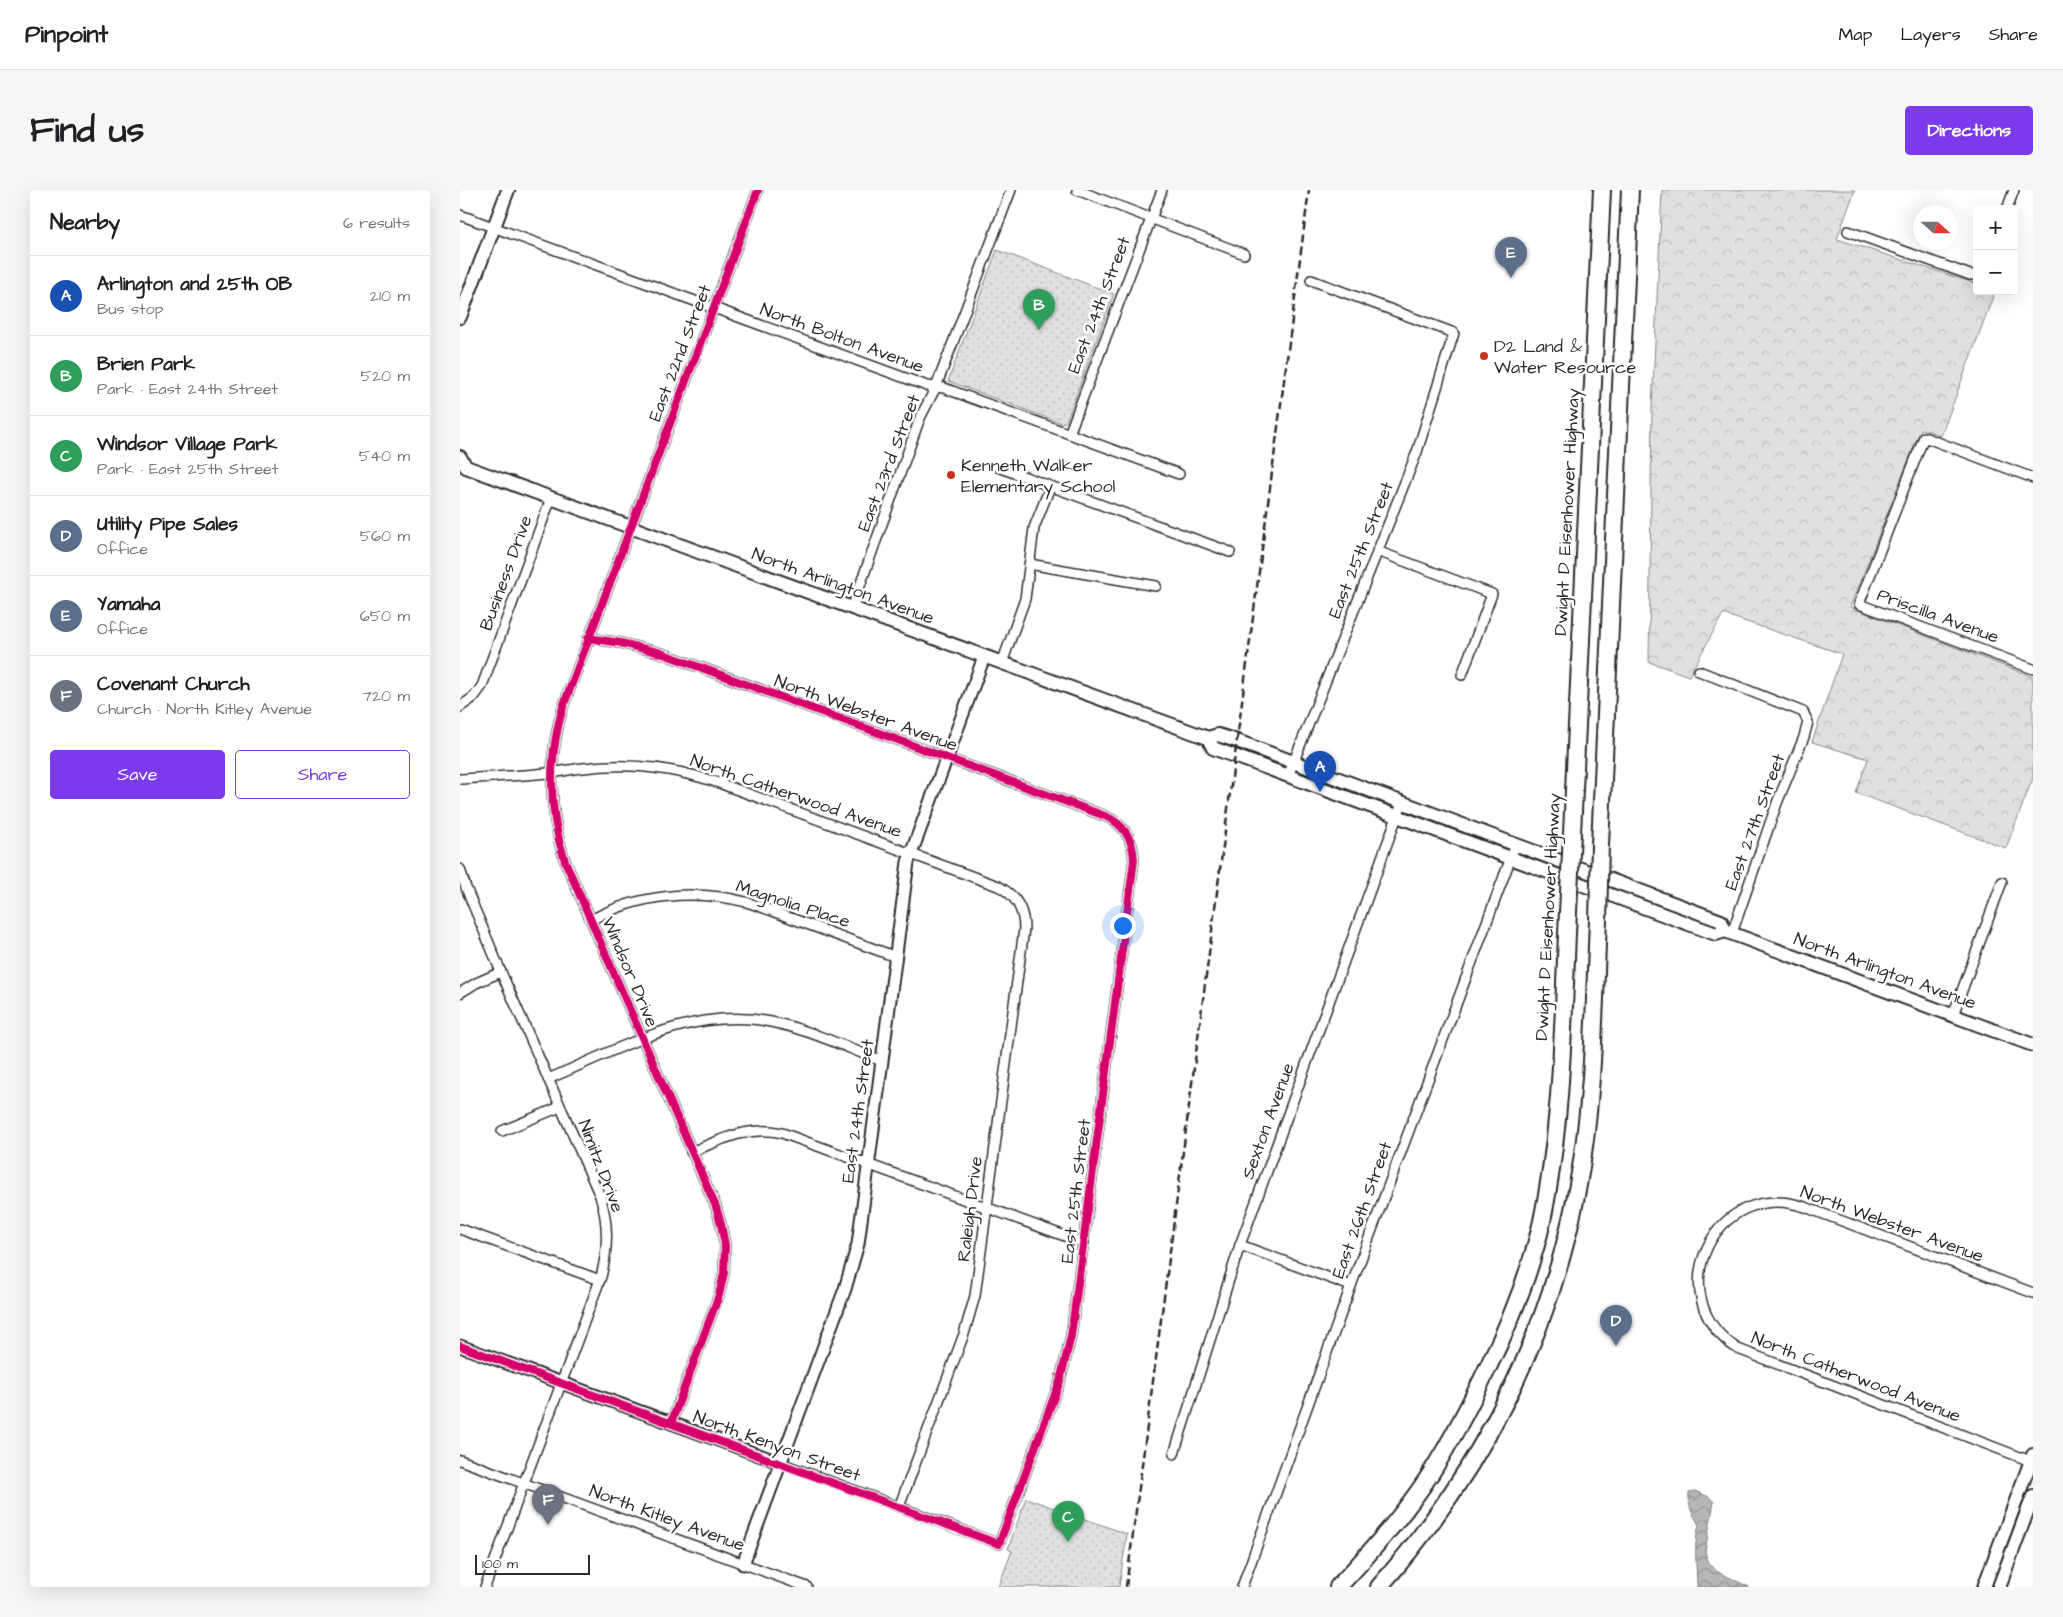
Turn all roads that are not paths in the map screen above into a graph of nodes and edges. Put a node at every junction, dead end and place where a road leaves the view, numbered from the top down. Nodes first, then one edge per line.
1 (508, 190) edge
2 (758, 190) edge
3 (1011, 190) edge
4 (1076, 190) edge
5 (1162, 190) edge
6 (1602, 190) edge
7 (1630, 190) edge
8 (2014, 190) edge
9 (2008, 205) edge
10 (460, 214) edge
11 (1151, 217) junction
12 (494, 227) junction
13 (1848, 231) dead end
14 (1244, 254) dead end
15 (1973, 274) edge
16 (1311, 280) dead end
17 (713, 308) junction
18 (460, 317) edge
19 (936, 387) junction
20 (1069, 434) junction
21 (462, 464) edge
22 (998, 468) dead end
23 (1179, 474) dead end
24 (2033, 478) edge
25 (1050, 486) junction
26 (551, 498) junction
27 (630, 527) junction
28 (1230, 552) dead end
29 (1377, 552) junction
30 (1029, 564) junction
31 (1156, 586) dead end
32 (852, 608) junction
33 (588, 638) junction
34 (984, 657) junction
35 (1002, 663) junction
36 (2033, 669) edge
37 (1699, 671) dead end
38 (1462, 675) dead end
39 (460, 706) edge
40 (1208, 738) junction
41 (946, 758) junction
42 (1293, 762) junction
43 (551, 773) junction
44 (1288, 776) junction
45 (460, 779) edge
46 (1402, 803) junction
47 (1397, 816) junction
48 (1126, 832) joint
49 (1516, 845) junction
50 (911, 854) junction
51 (1510, 858) junction
52 (460, 869) edge
53 (2002, 882) dead end
54 (1018, 904) joint
55 (591, 920) junction
56 (1729, 932) junction
57 (896, 957) junction
58 (502, 972) junction
59 (460, 993) edge
60 (1953, 1015) junction
61 (642, 1039) junction
62 (2033, 1045) edge
63 (882, 1061) junction
64 (548, 1079) junction
65 (560, 1106) junction
66 (502, 1131) dead end
67 (691, 1152) junction
68 (869, 1164) junction
69 (987, 1208) junction
70 (460, 1230) edge
71 (1084, 1243) junction
72 (1240, 1245) junction
73 (1702, 1258) joint
74 (600, 1280) junction
75 (1351, 1286) junction
76 (2033, 1294) edge
77 (460, 1346) edge
78 (561, 1383) junction
79 (670, 1423) junction
80 (1174, 1454) dead end
81 (460, 1460) edge
82 (2032, 1460) edge
83 (781, 1464) junction
84 (524, 1482) junction
85 (2033, 1496) edge
86 (899, 1507) junction
87 (1000, 1544) joint
88 (743, 1564) junction
89 (485, 1587) edge
90 (807, 1587) edge
91 (1242, 1587) edge
92 (1338, 1587) edge
93 (1379, 1587) edge
94 (1984, 1587) edge
95 (1999, 1587) edge

1 - 12 main road
2 - 17 street, East 22nd Street
3 - 19 street, East 23rd Street
4 - 11 street
5 - 11 street, East 24th Street
6 - 92 highway, Dwight D Eisenhower Highway, bridge
7 - 93 highway, bridge
8 - 9 street
10 - 12 street
11 - 14 street
11 - 20 street, East 24th Street
12 - 17 street, North Bolton Avenue
12 - 18 main road
13 - 15 street
16 - 29 street, East 25th Street
17 - 19 street, North Bolton Avenue
17 - 27 street, East 22nd Street
19 - 20 street, North Bolton Avenue
19 - 32 street, East 23rd Street
20 - 23 street, North Bolton Avenue
21 - 26 main road, North Arlington Avenue
22 - 25 street
24 - 36 street, Priscilla Avenue
25 - 28 street
25 - 30 street
26 - 27 main road, North Arlington Avenue
26 - 39 street, Business Drive
27 - 32 main road, North Arlington Avenue
27 - 33 street, Windsor Drive
29 - 38 street
29 - 42 street, East 25th Street
30 - 31 street
30 - 35 street
32 - 34 main road, North Arlington Avenue
33 - 41 street, North Webster Avenue
33 - 43 street, Windsor Drive
34 - 35 main road, North Arlington Avenue
34 - 41 street, East 24th Street
35 - 40 main road, North Arlington Avenue
37 - 56 street, East 27th Street
40 - 42 main road, North Arlington Avenue
40 - 44 main road, North Arlington Avenue
41 - 48 street, North Webster Avenue
41 - 50 street, East 24th Street
42 - 44 street, East 25th Street
42 - 46 main road, North Arlington Avenue
43 - 45 street, North Catherwood Avenue
43 - 50 street, North Catherwood Avenue
43 - 55 street, Windsor Drive
44 - 47 main road, North Arlington Avenue
46 - 47 street, Sexton Avenue
46 - 49 main road, North Arlington Avenue
47 - 51 main road, North Arlington Avenue
47 - 72 street, Sexton Avenue
48 - 71 street, East 25th Street
49 - 51 street, East 26th Street
49 - 56 main road, North Arlington Avenue
50 - 54 street, North Catherwood Avenue
50 - 57 street, East 24th Street
51 - 56 main road, North Arlington Avenue
51 - 75 street, East 26th Street
52 - 58 street, Nimitz Drive
53 - 60 street
54 - 69 street, Raleigh Drive
55 - 57 street, Magnolia Place
55 - 61 street, Windsor Drive
56 - 60 main road, North Arlington Avenue
57 - 63 street, East 24th Street
58 - 59 street
58 - 64 street, Nimitz Drive
60 - 62 main road, North Arlington Avenue
61 - 63 street
61 - 64 street
61 - 67 street, Windsor Drive
63 - 68 street, East 24th Street
64 - 65 street, Nimitz Drive
65 - 66 street
65 - 74 street, Nimitz Drive
67 - 68 street
67 - 79 street, Windsor Drive
68 - 69 street
68 - 83 street, East 24th Street
69 - 71 street
69 - 86 street, Raleigh Drive
70 - 74 street
71 - 87 street, East 25th Street
72 - 75 street
72 - 80 street, Sexton Avenue
73 - 76 street, North Webster Avenue
73 - 82 street, North Catherwood Avenue
74 - 78 street, Nimitz Drive
75 - 91 street, East 26th Street
77 - 78 street, North Kenyon Street
78 - 79 street, North Kenyon Street
78 - 84 street, Nimitz Drive
79 - 83 street, North Kenyon Street
81 - 84 street, North Kitley Avenue
82 - 94 main road
83 - 86 street, North Kenyon Street
83 - 88 street, East 24th Street
84 - 88 street, North Kitley Avenue
84 - 89 street
85 - 95 main road
86 - 87 street, North Kenyon Street
88 - 90 street, North Kitley Avenue

